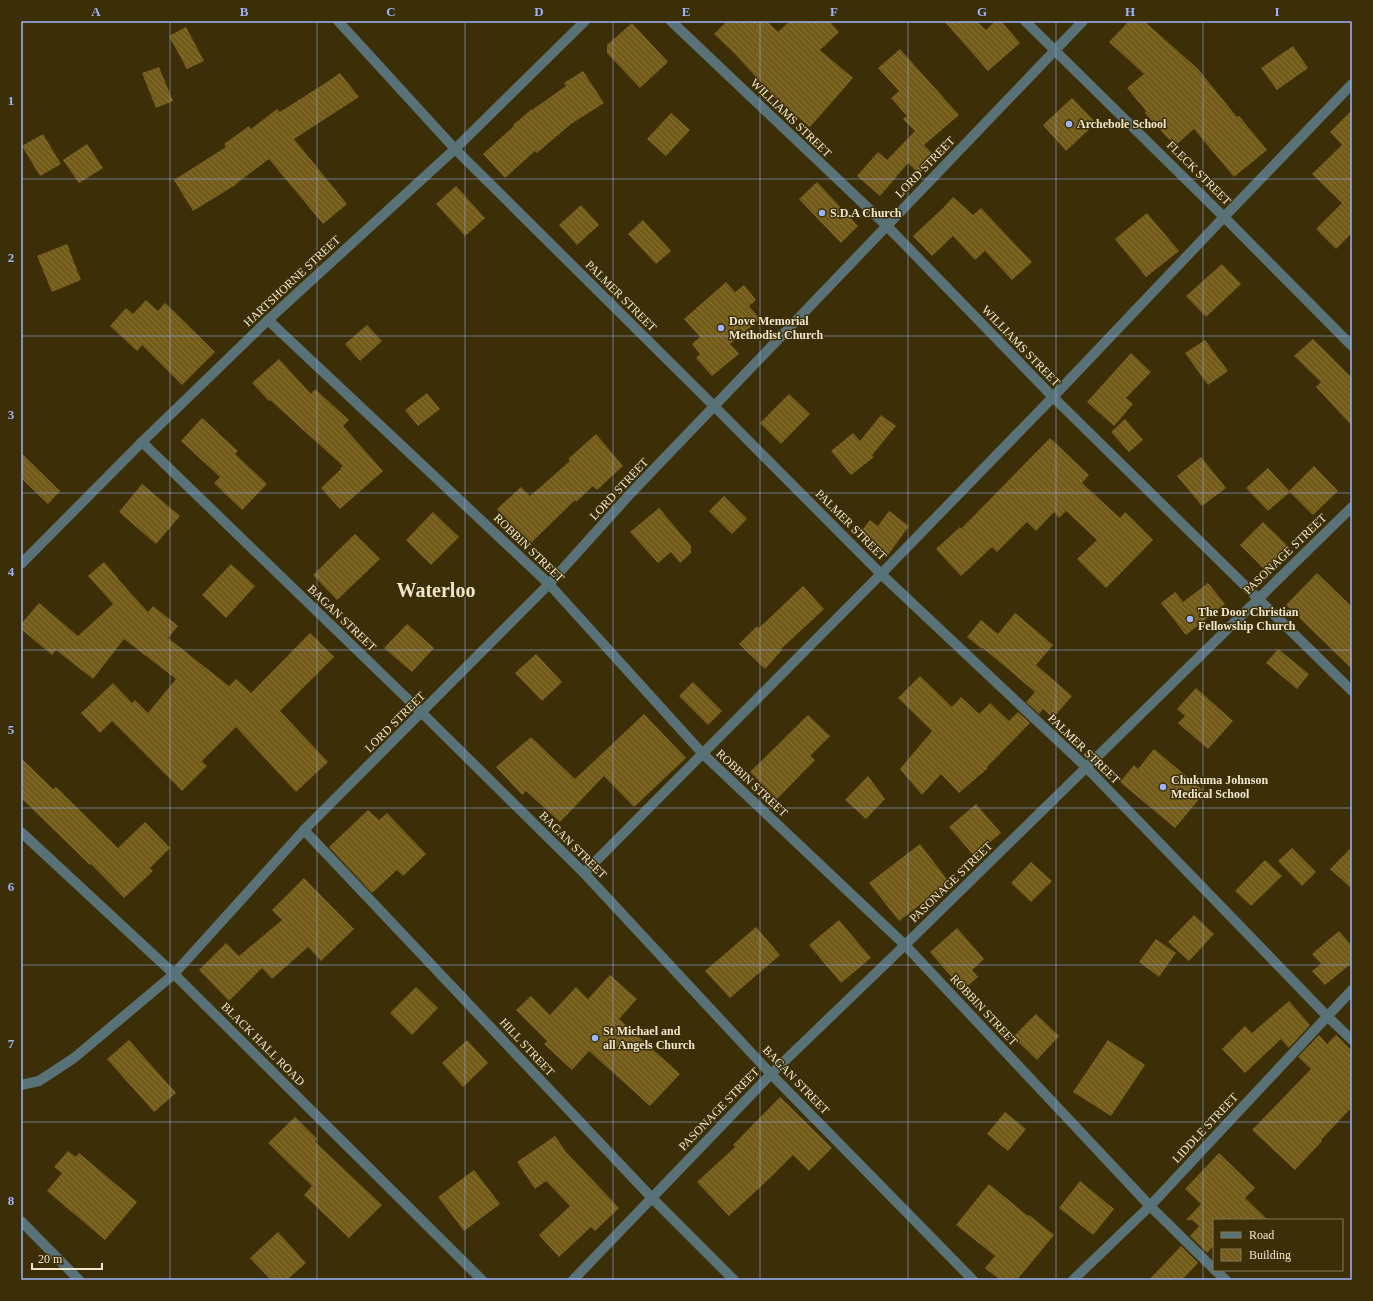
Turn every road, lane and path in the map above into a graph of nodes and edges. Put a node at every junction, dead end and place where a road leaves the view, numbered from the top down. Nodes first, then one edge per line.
1 (338, 21) edge
2 (585, 21) edge
3 (671, 21) edge
4 (1025, 21) edge
5 (1083, 21) edge
6 (1055, 50) junction
7 (1352, 84) edge
8 (456, 149) junction
9 (1224, 217) junction
10 (887, 226) junction
11 (268, 320) junction
12 (1352, 346) edge
13 (1053, 398) junction
14 (715, 406) junction
15 (142, 442) junction
16 (1352, 507) edge
17 (21, 564) edge
18 (882, 574) junction
19 (549, 584) junction
20 (1258, 598) junction
21 (1352, 690) edge
22 (422, 713) junction
23 (703, 754) junction
24 (1086, 767) junction
25 (304, 830) junction
26 (21, 832) edge
27 (584, 873) junction
28 (905, 945) junction
29 (174, 974) junction
30 (1352, 990) edge
31 (1327, 1016) junction
32 (1352, 1040) edge
33 (771, 1074) junction
34 (21, 1085) edge
35 (652, 1198) junction
36 (1150, 1206) junction
37 (21, 1221) edge
38 (1213, 1267) edge
39 (1217, 1271) edge
40 (79, 1280) edge
41 (482, 1280) edge
42 (573, 1280) edge
43 (734, 1280) edge
44 (973, 1280) edge
45 (1073, 1280) edge
46 (1226, 1280) edge

1 - 8 street, PALMER STREET
2 - 8 street, HARTSHORNE STREET
3 - 10 street, WILLIAMS STREET
4 - 6 street, FLECK STREET
5 - 6 street, LORD STREET
6 - 9 street, FLECK STREET
6 - 10 street, LORD STREET
7 - 9 street
8 - 11 street, HARTSHORNE STREET
8 - 14 street, PALMER STREET
9 - 12 street, FLECK STREET
9 - 13 street
10 - 13 street, WILLIAMS STREET
10 - 14 street, LORD STREET
11 - 15 street, HARTSHORNE STREET
11 - 19 street, ROBBIN STREET
13 - 18 street
13 - 20 street, WILLIAMS STREET
14 - 18 street, PALMER STREET
14 - 19 street, LORD STREET
15 - 17 street, HARTSHORNE STREET
15 - 22 street, BAGAN STREET
16 - 20 street, PASONAGE STREET
18 - 23 street
18 - 24 street, PALMER STREET
19 - 22 street, LORD STREET
19 - 23 street, ROBBIN STREET
20 - 21 street, WILLIAMS STREET
20 - 24 street, PASONAGE STREET
22 - 25 street, LORD STREET
22 - 27 street, BAGAN STREET
23 - 27 street
23 - 28 street, ROBBIN STREET
24 - 28 street, PASONAGE STREET
24 - 31 street, PALMER STREET
25 - 29 street, LORD STREET
25 - 35 street, HILL STREET
26 - 29 street, BLACK HALL ROAD
27 - 33 street, BAGAN STREET
28 - 33 street, PASONAGE STREET
28 - 36 street, ROBBIN STREET
29 - 34 street, LORD STREET
29 - 41 street, BLACK HALL ROAD
30 - 31 street, LIDDLE STREET
31 - 32 street, PALMER STREET
31 - 36 street, LIDDLE STREET
33 - 35 street, PASONAGE STREET
33 - 44 street, BAGAN STREET
35 - 42 street, PASONAGE STREET
35 - 43 street, HILL STREET
36 - 38 street, ROBBIN STREET
36 - 45 street, LIDDLE STREET
37 - 40 street
39 - 46 street, ROBBIN STREET

